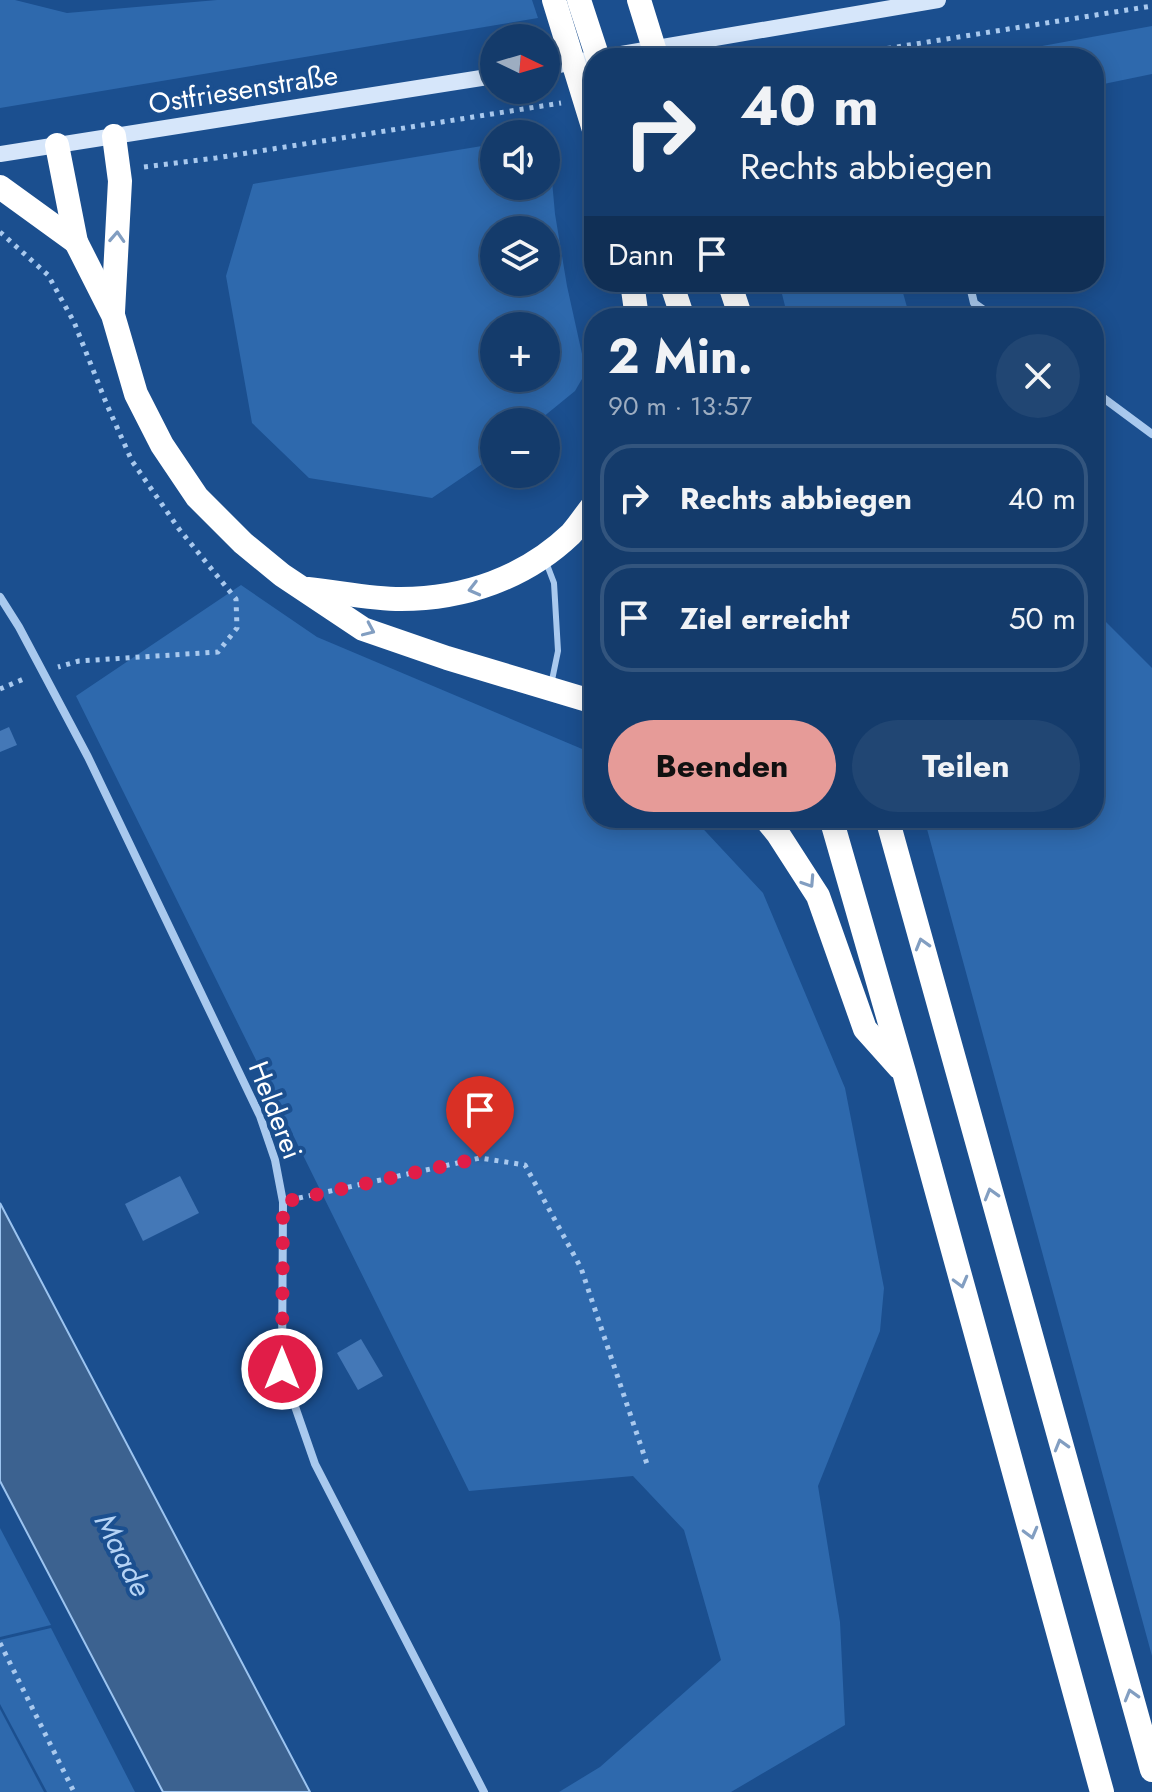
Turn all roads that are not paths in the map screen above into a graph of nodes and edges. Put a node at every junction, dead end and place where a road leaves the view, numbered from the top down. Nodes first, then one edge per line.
1 (554, 0) edge
2 (579, 0) edge
3 (639, 0) edge
4 (938, 0) edge
5 (594, 48) edge
6 (654, 48) edge
7 (656, 48) edge
8 (584, 60) edge
9 (560, 65) edge
10 (480, 78) edge
11 (584, 98) edge
12 (114, 136) junction
13 (57, 145) junction
14 (0, 154) edge
15 (0, 187) edge
16 (76, 242) junction
17 (113, 315) junction
18 (1104, 398) edge
19 (1152, 434) edge
20 (584, 517) edge
21 (543, 555) junction
22 (303, 588) junction
23 (0, 597) edge
24 (550, 689) junction
25 (584, 699) edge
26 (773, 828) edge
27 (834, 828) edge
28 (890, 828) edge
29 (904, 1072) junction
30 (1152, 1770) edge
31 (484, 1792) edge
32 (1102, 1792) edge

1 - 11 highway
2 - 5 highway
3 - 6 highway
4 - 7 main road
8 - 9 main road
10 - 12 main road, Ostfriesenstraße
12 - 13 main road, Ostfriesenstraße
17 -> 12 highway
13 - 14 main road, Ostfriesenstraße
13 - 16 highway
15 - 16 highway
16 - 17 highway
17 - 22 highway
18 - 19 street
20 - 21 highway
21 -> 22 highway
21 - 24 lane
22 -> 24 highway
23 - 31 street, Helderei
24 - 25 highway
26 -> 29 highway
27 - 29 highway
30 -> 28 highway
29 -> 32 highway

